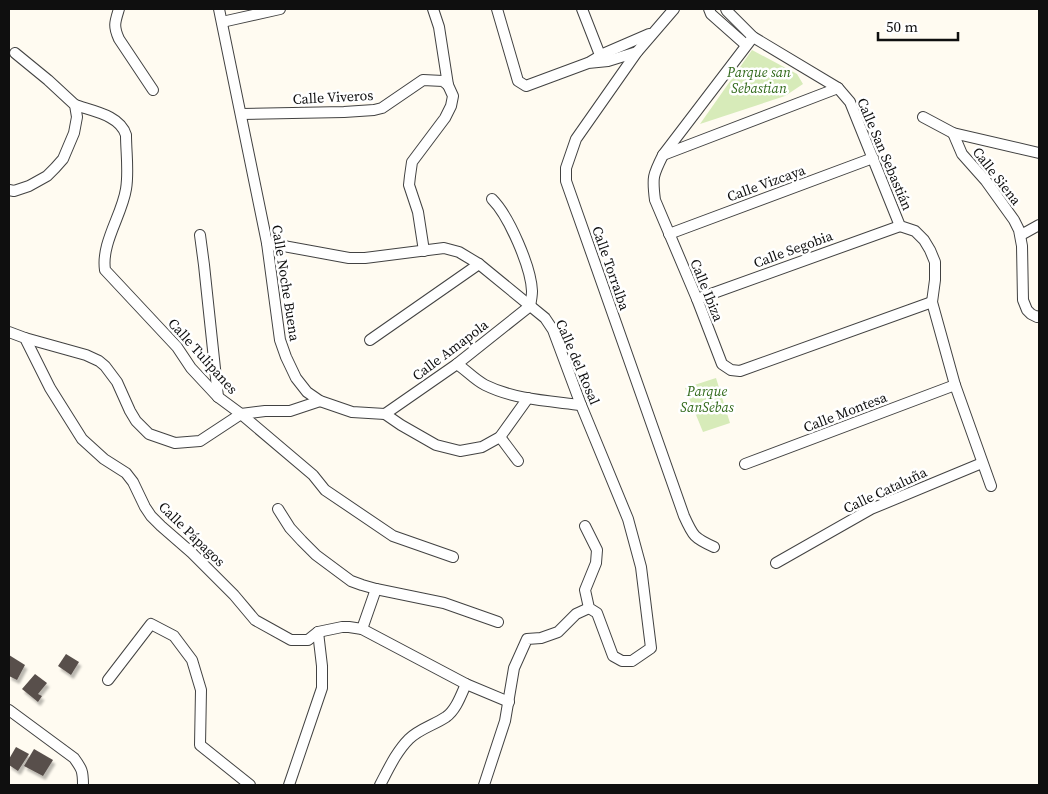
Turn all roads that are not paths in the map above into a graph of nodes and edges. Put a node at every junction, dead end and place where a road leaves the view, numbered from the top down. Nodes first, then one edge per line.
1 (119, 9) edge
2 (219, 9) edge
3 (280, 9) edge
4 (433, 9) edge
5 (497, 9) edge
6 (582, 9) edge
7 (674, 9) edge
8 (709, 9) edge
9 (726, 9) edge
10 (222, 22) junction
11 (652, 33) junction
12 (749, 41) junction
13 (637, 52) junction
14 (15, 53) dead end
15 (600, 56) junction
16 (588, 63) junction
17 (448, 85) junction
18 (838, 88) junction
19 (154, 90) dead end
20 (75, 105) junction
21 (240, 114) junction
22 (923, 117) dead end
23 (953, 133) junction
24 (1039, 153) edge
25 (663, 155) junction
26 (872, 158) junction
27 (9, 190) edge
28 (492, 199) dead end
29 (900, 226) junction
30 (1039, 226) edge
31 (669, 234) junction
32 (200, 235) dead end
33 (1021, 235) junction
34 (267, 243) junction
35 (424, 251) junction
36 (480, 264) junction
37 (697, 299) junction
38 (932, 302) junction
39 (530, 306) junction
40 (1039, 316) edge
41 (9, 332) edge
42 (25, 338) junction
43 (370, 340) dead end
44 (457, 364) junction
45 (955, 385) junction
46 (218, 397) junction
47 (528, 398) junction
48 (320, 401) junction
49 (581, 405) junction
50 (242, 414) junction
51 (385, 414) junction
52 (500, 436) junction
53 (518, 461) dead end
54 (982, 463) junction
55 (745, 464) dead end
56 (991, 486) dead end
57 (278, 509) dead end
58 (586, 526) dead end
59 (714, 547) dead end
60 (453, 557) dead end
61 (776, 563) dead end
62 (376, 589) junction
63 (589, 608) junction
64 (498, 622) dead end
65 (362, 630) junction
66 (318, 632) junction
67 (108, 680) dead end
68 (466, 684) junction
69 (509, 702) junction
70 (9, 710) edge
71 (83, 785) edge
72 (250, 785) edge
73 (289, 785) edge
74 (380, 785) edge
75 (484, 785) edge

1 - 19 street
2 - 10 street, Calle Noche Buena
3 - 10 street
4 - 17 street
5 - 16 street
6 - 15 street
7 - 11 street, Calle Torralba
8 - 12 street
9 - 12 street
10 - 21 street, Calle Noche Buena
11 - 13 street, Calle Torralba
11 - 15 street
12 - 18 street, Calle San Sebastián
12 - 25 street, Calle Ibiza
13 - 16 street
13 - 59 street, Calle Torralba
14 - 20 street, Calle Tulipanes
15 - 16 street
17 - 21 street, Calle Viveros
17 - 35 street
18 - 25 street
18 - 26 street, Calle San Sebastián
20 - 27 street
20 - 46 street, Calle Tulipanes
21 - 34 street, Calle Noche Buena
22 - 23 street
23 - 24 street
23 - 33 street, Calle Siena
25 - 31 street, Calle Ibiza
26 - 29 street, Calle San Sebastián
26 - 31 street, Calle Vizcaya
28 - 39 street
29 - 37 street, Calle Segobia
29 - 38 street, Calle San Sebastián
30 - 33 street
31 - 37 street, Calle Ibiza
32 - 46 street
33 - 40 street, Calle Siena
34 - 35 street, Calle del Rosal
34 - 48 street, Calle Noche Buena
35 - 36 street, Calle del Rosal
36 - 39 street, Calle del Rosal
36 - 43 street
37 - 38 street, Calle Ibiza
38 - 45 street, Calle San Sebastián
39 - 44 street, Calle Amapola
39 - 49 street, Calle del Rosal
41 - 42 street
42 - 50 street
42 - 66 street, Calle Pápagos
44 - 47 street
44 - 51 street, Calle Amapola
45 - 54 street, Calle San Sebastián
45 - 55 street, Calle Montesa
46 - 50 street, Calle Tulipanes
47 - 49 street
47 - 52 street, Calle Noche Buena
48 - 50 street
48 - 51 street, Calle Noche Buena
49 - 63 street, Calle del Rosal
50 - 60 street, Calle Tulipanes
51 - 52 street, Calle Noche Buena
52 - 53 street
54 - 56 street, Calle San Sebastián
54 - 61 street, Calle Cataluña
57 - 62 street
58 - 63 street
62 - 64 street
62 - 65 street
63 - 69 street
65 - 66 street, Calle Pápagos
65 - 68 street, Calle Pápagos
66 - 73 street
67 - 72 street
68 - 69 street, Calle Pápagos
68 - 74 street
69 - 75 street
70 - 71 street

